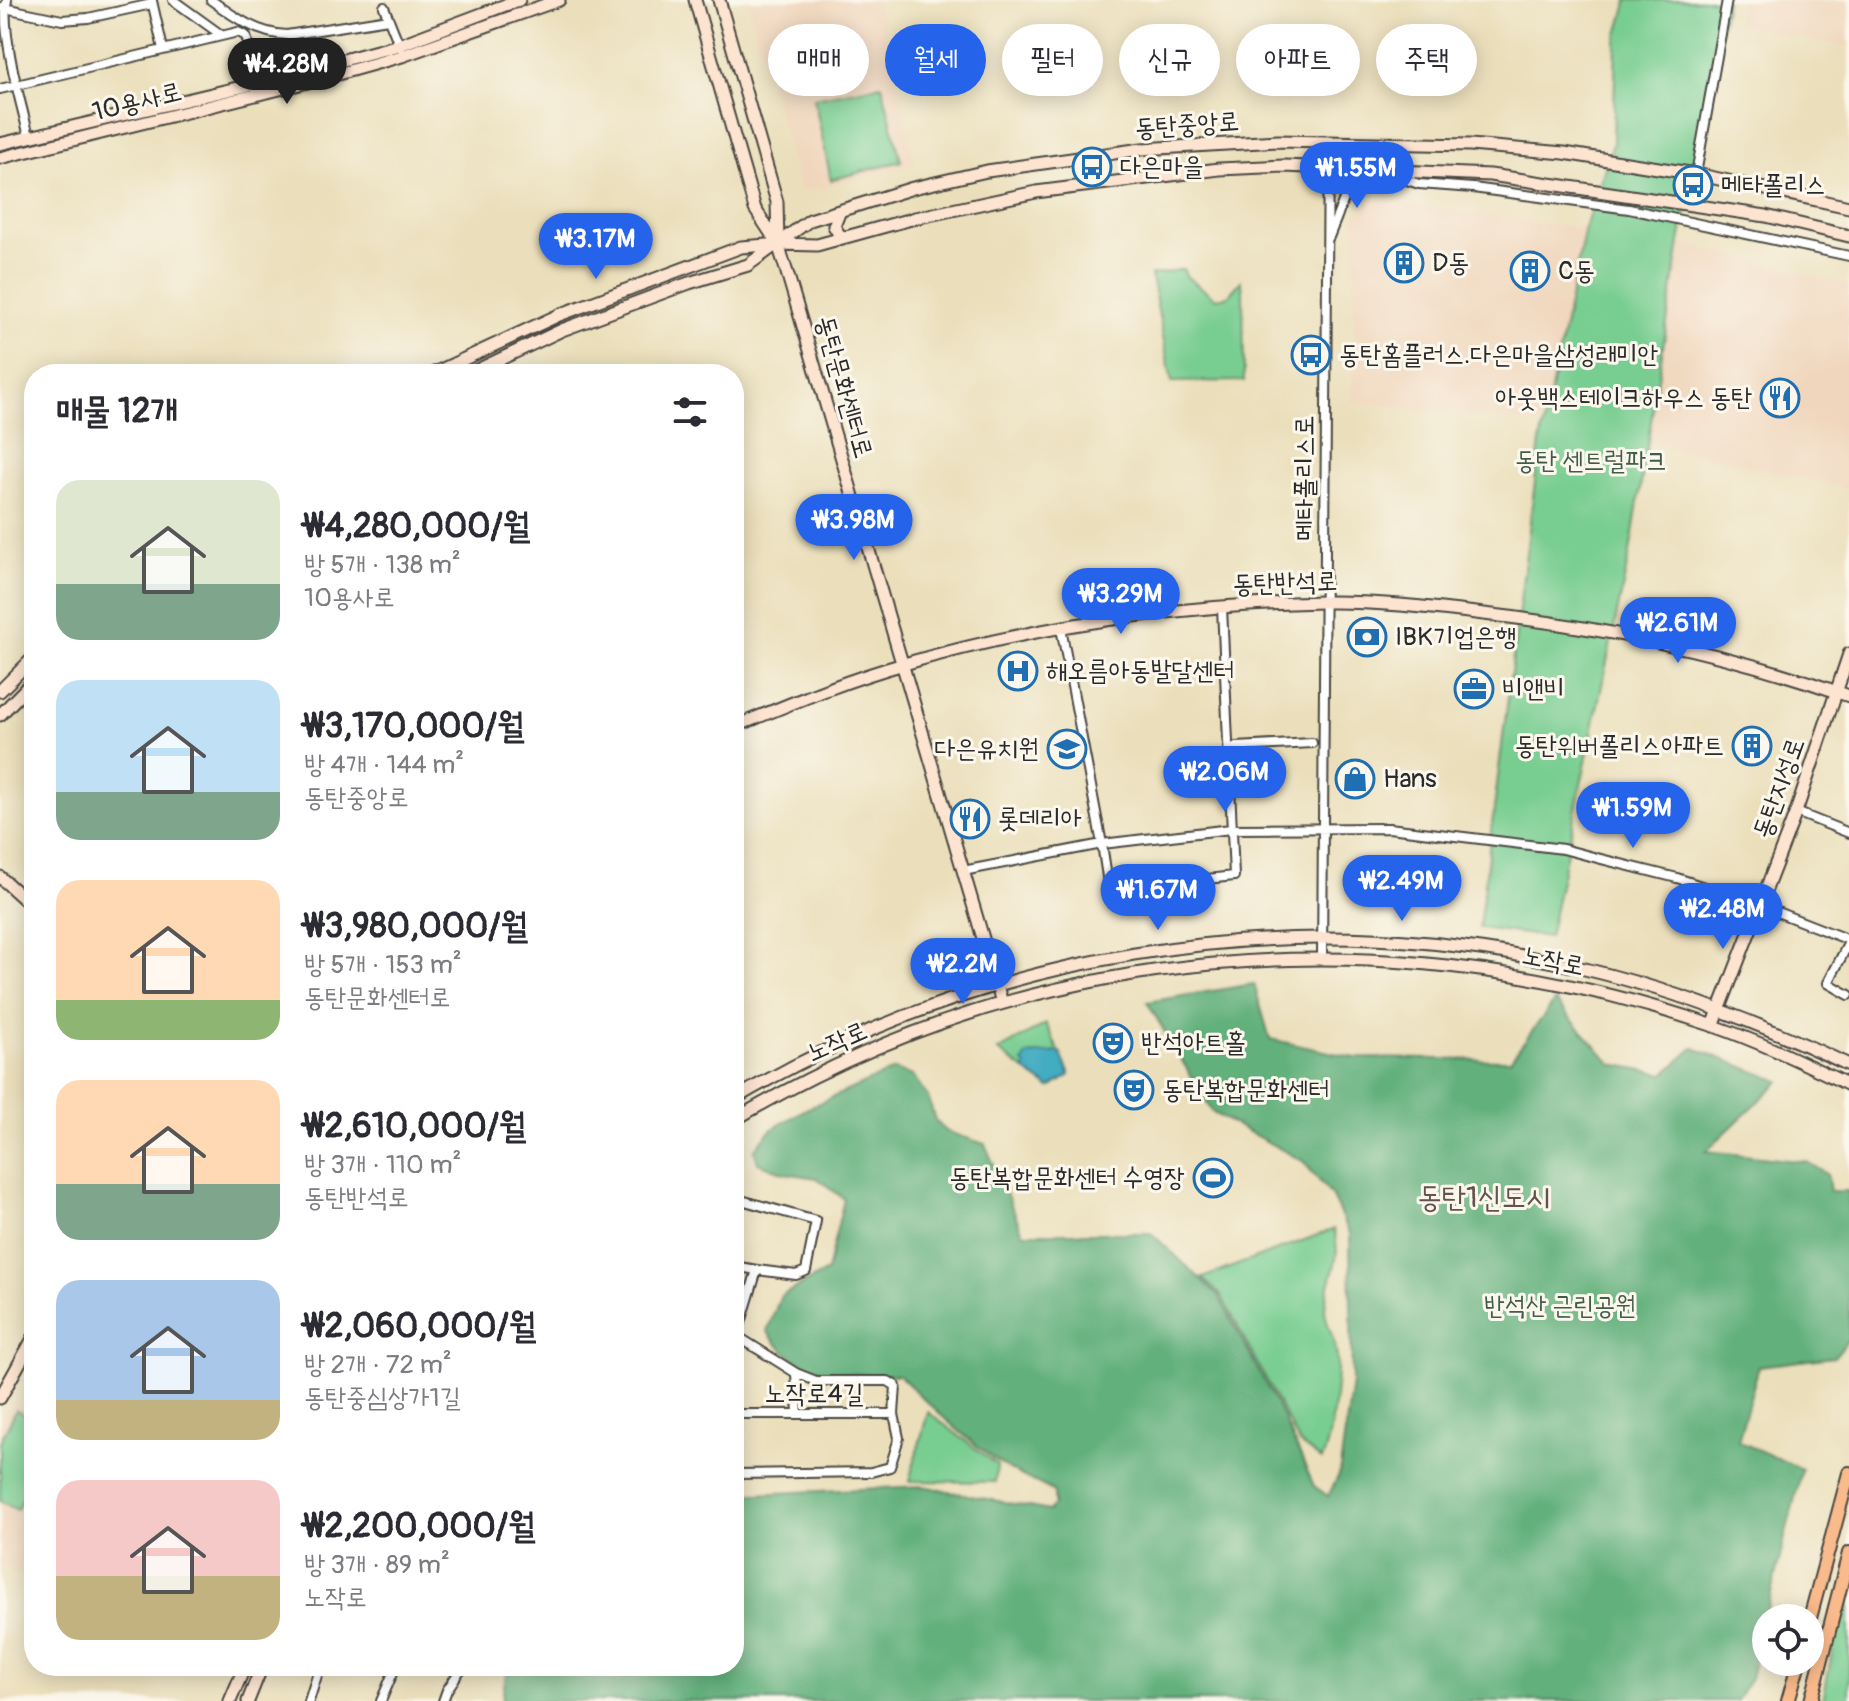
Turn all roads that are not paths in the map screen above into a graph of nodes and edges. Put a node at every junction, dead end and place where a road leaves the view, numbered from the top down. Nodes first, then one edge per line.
1 (173, 0) edge
2 (211, 0) edge
3 (519, 0) edge
4 (559, 0) edge
5 (695, 0) edge
6 (719, 0) edge
7 (1727, 0) edge
8 (152, 2) edge
9 (504, 2) edge
10 (4, 5) edge
11 (384, 7) dead end
12 (388, 19) junction
13 (220, 34) junction
14 (163, 49) junction
15 (401, 50) junction
16 (258, 83) junction
17 (16, 85) junction
18 (0, 89) edge
19 (29, 136) junction
20 (1328, 141) junction
21 (0, 144) edge
22 (0, 158) edge
23 (1327, 167) junction
24 (1374, 169) junction
25 (1696, 174) junction
26 (1849, 207) edge
27 (840, 211) junction
28 (1849, 236) edge
29 (847, 237) junction
30 (1327, 242) junction
31 (778, 244) junction
32 (1849, 256) edge
33 (453, 364) edge
34 (490, 364) edge
35 (1325, 602) junction
36 (1222, 607) junction
37 (1061, 628) junction
38 (1849, 654) edge
39 (902, 664) junction
40 (24, 667) edge
41 (24, 690) edge
42 (0, 691) edge
43 (1836, 692) junction
44 (1849, 696) edge
45 (0, 715) edge
46 (744, 723) edge
47 (1312, 743) dead end
48 (1236, 747) dead end
49 (1796, 812) junction
50 (1323, 828) junction
51 (1231, 829) junction
52 (1849, 833) edge
53 (1102, 844) junction
54 (963, 871) junction
55 (0, 877) edge
56 (24, 899) edge
57 (1759, 905) junction
58 (1322, 939) junction
59 (1266, 940) junction
60 (1849, 941) edge
61 (1266, 959) junction
62 (1322, 960) junction
63 (1057, 970) junction
64 (996, 985) junction
65 (1645, 985) junction
66 (1061, 987) junction
67 (1849, 995) edge
68 (1002, 1003) junction
69 (938, 1004) junction
70 (1640, 1004) junction
71 (1719, 1009) junction
72 (943, 1022) junction
73 (1713, 1026) junction
74 (1775, 1031) junction
75 (1768, 1048) junction
76 (1849, 1065) edge
77 (1849, 1085) edge
78 (744, 1094) edge
79 (744, 1115) edge
80 (744, 1201) edge
81 (744, 1268) edge
82 (757, 1270) junction
83 (744, 1309) edge
84 (744, 1341) edge
85 (24, 1355) edge
86 (796, 1373) junction
87 (0, 1398) edge
88 (744, 1414) edge
89 (798, 1414) junction
90 (894, 1414) junction
91 (1849, 1473) edge
92 (744, 1474) edge
93 (1849, 1553) edge
94 (1814, 1604) edge
95 (241, 1676) edge
96 (258, 1676) edge
97 (317, 1676) edge
98 (392, 1676) edge
99 (456, 1676) edge
100 (1795, 1676) edge
101 (230, 1701) edge
102 (248, 1701) edge
103 (309, 1701) edge
104 (381, 1701) edge
105 (443, 1701) edge
106 (1788, 1701) edge
107 (1811, 1701) edge

1 - 13 street
2 - 12 street
3 - 9 street, 10용사로
4 - 15 street, 10용사로
5 - 31 street, 동탄문화센터로
6 - 31 street, 동탄문화센터로
7 - 25 street
8 - 10 street
8 - 14 street
9 - 15 street, 10용사로
10 - 17 street
11 - 12 street
12 - 15 street
13 - 14 street
13 - 16 street
14 - 17 street
15 - 16 street, 10용사로
15 - 22 street, 10용사로
16 - 19 street, 10용사로
17 - 18 street
17 - 19 street
19 - 21 street, 10용사로
20 - 23 street, 메타폴리스로
20 - 25 street, 동탄중앙로
20 - 27 street, 동탄중앙로
23 - 24 street, 동탄중앙로
23 - 29 street, 동탄중앙로
23 - 30 street, 메타폴리스로
24 - 28 street, 동탄중앙로
24 - 30 street
24 - 32 street, 동탄중앙로
25 - 26 street, 동탄중앙로
27 - 29 street
27 - 31 street, 동탄중앙로
29 - 31 street, 동탄중앙로
30 - 35 street, 메타폴리스로
31 - 33 street, 동탄중앙로
31 - 34 street, 동탄중앙로
31 - 39 street, 동탄문화센터로
35 - 36 street, 동탄반석로
35 - 43 street, 동탄반석로
35 - 50 street, 메타폴리스로
36 - 37 street, 동탄반석로
36 - 51 street
37 - 39 street, 동탄반석로
37 - 53 street
38 - 43 street, 동탄지성로
39 - 46 street, 동탄반석로
39 - 54 street, 동탄문화센터로
40 - 42 street
41 - 45 street
43 - 44 street
43 - 49 street, 동탄지성로
47 - 48 street
49 - 52 street
49 - 57 street, 동탄지성로
50 - 51 street
50 - 57 street
50 - 58 street, 메타폴리스로
51 - 53 street
51 - 53 street
53 - 54 street
54 - 64 street, 동탄문화센터로
55 - 56 street
57 - 60 street
57 - 71 street, 동탄지성로
58 - 59 street, 노작로
58 - 62 street, 메타폴리스로
58 - 65 street, 노작로
59 - 61 street
59 - 63 street, 노작로
60 - 67 street
61 - 62 street, 노작로
61 - 66 street, 노작로
62 - 70 street, 노작로
63 - 64 street, 노작로
63 - 66 street
64 - 68 street, 동탄문화센터로
64 - 69 street, 노작로
65 - 70 street
65 - 71 street, 노작로
66 - 68 street, 노작로
68 - 72 street, 노작로
69 - 72 street
69 - 78 street, 노작로
70 - 73 street, 노작로
71 - 73 street, 동탄지성로
71 - 74 street, 노작로
72 - 79 street, 노작로
73 - 75 street, 노작로
74 - 75 street
74 - 76 street, 노작로
75 - 77 street, 노작로
80 - 82 street
81 - 82 street
82 - 83 street, 노작로4길
84 - 86 street, 노작로4길
85 - 87 street
86 - 89 street
86 - 90 street
88 - 89 street, 노작로4길
89 - 90 street, 노작로4길
90 - 92 street
91 - 94 main road
93 - 107 main road
95 - 101 street
96 - 102 street
97 - 103 street
98 - 104 street
99 - 105 street
100 - 106 main road

